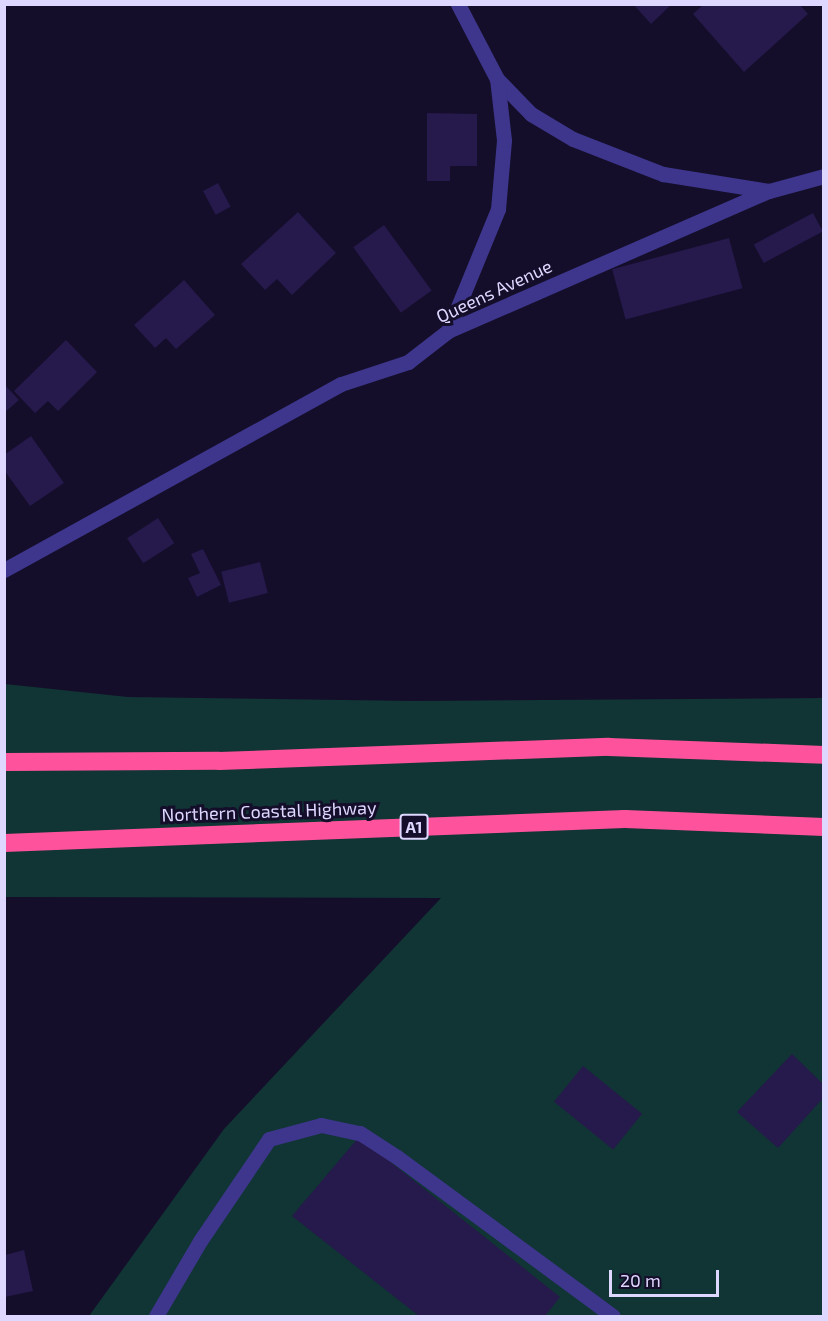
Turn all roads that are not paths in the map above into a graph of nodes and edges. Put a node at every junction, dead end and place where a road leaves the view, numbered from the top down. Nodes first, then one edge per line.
1 (458, 4) edge
2 (497, 79) junction
3 (824, 176) edge
4 (769, 191) junction
5 (448, 331) junction
6 (4, 570) edge
7 (824, 755) edge
8 (4, 762) edge
9 (824, 827) edge
10 (4, 843) edge
11 (156, 1317) edge
12 (613, 1317) edge

1 - 2 street
2 - 4 street
2 - 5 street
3 - 4 street, Queens Avenue
4 - 5 street, Queens Avenue
5 - 6 street, Queens Avenue
7 - 8 highway
9 - 10 highway, Northern Coastal Highway / A1
11 - 12 street

